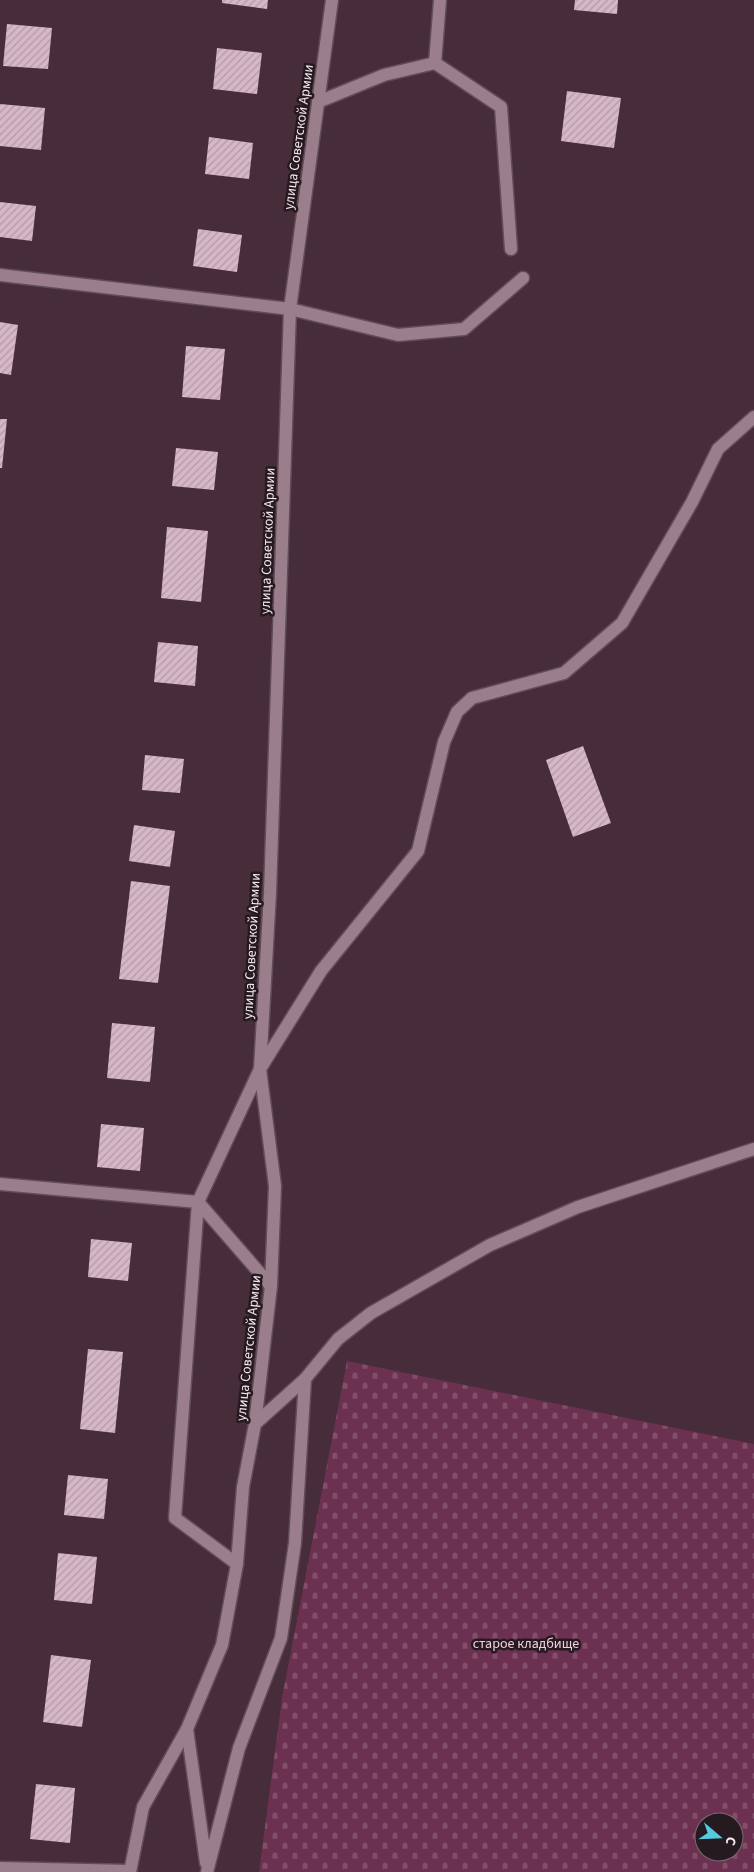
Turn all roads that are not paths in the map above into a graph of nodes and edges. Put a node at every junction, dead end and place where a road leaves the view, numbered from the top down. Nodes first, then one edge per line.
1 (332, 0) edge
2 (440, 0) edge
3 (435, 63) junction
4 (318, 102) junction
5 (511, 249) dead end
6 (0, 275) edge
7 (523, 278) dead end
8 (290, 309) junction
9 (754, 417) edge
10 (260, 1069) junction
11 (754, 1149) edge
12 (0, 1184) edge
13 (198, 1202) junction
14 (271, 1286) junction
15 (304, 1379) junction
16 (255, 1424) junction
17 (237, 1564) junction
18 (187, 1729) junction
19 (0, 1868) edge
20 (207, 1871) edge
21 (130, 1872) edge

1 - 4 street, улица Советской Армии
2 - 3 street
3 - 4 street
3 - 5 street
4 - 8 street, улица Советской Армии
6 - 8 street
7 - 8 street
8 - 10 street, улица Советской Армии
9 - 10 street
10 - 13 street
10 - 14 street, улица Советской Армии
11 - 15 street
12 - 13 street
13 - 14 street
13 - 17 street
14 - 16 street, улица Советской Армии
15 - 16 street
15 - 20 street
16 - 17 street, улица Советской Армии
17 - 18 street, улица Советской Армии
18 - 20 street
18 - 21 street, улица Советской Армии
19 - 21 street

